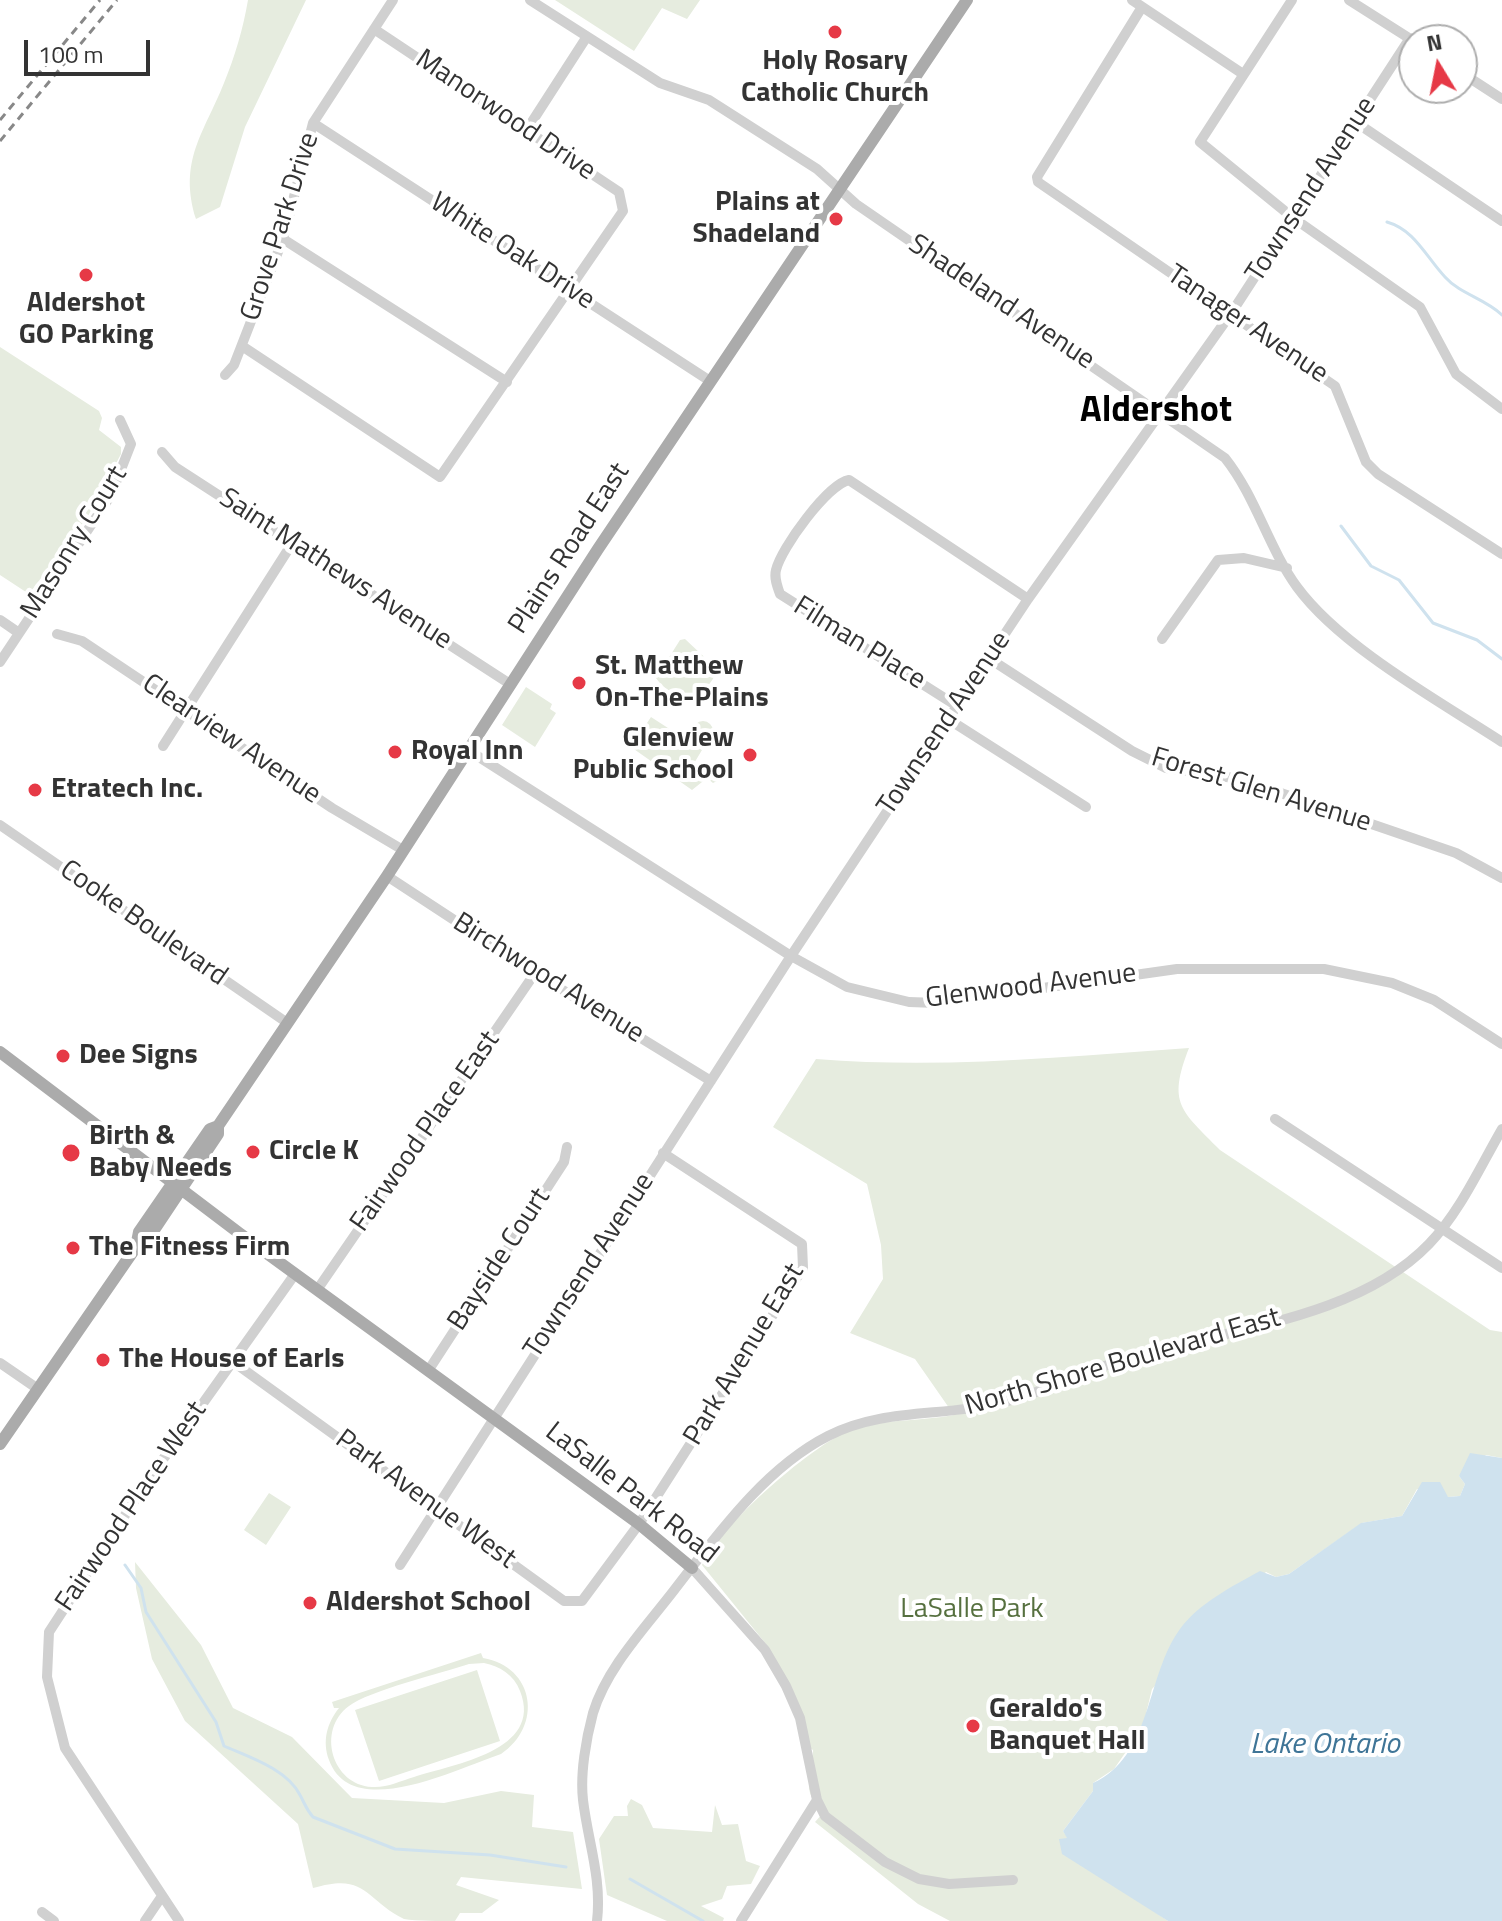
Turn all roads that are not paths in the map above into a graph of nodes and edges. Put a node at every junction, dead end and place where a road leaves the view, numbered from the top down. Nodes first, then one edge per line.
1 (393, 0) edge
2 (530, 0) edge
3 (967, 0) edge
4 (1132, 0) edge
5 (1292, 0) edge
6 (1349, 0) edge
7 (1142, 7) junction
8 (374, 29) junction
9 (1398, 31) edge
10 (586, 38) junction
11 (1398, 61) edge
12 (1243, 74) junction
13 (1478, 83) edge
14 (1502, 99) edge
15 (313, 123) junction
16 (1357, 123) junction
17 (528, 128) junction
18 (839, 189) junction
19 (1292, 217) junction
20 (1502, 221) edge
21 (283, 239) junction
22 (570, 291) junction
23 (1232, 312) junction
24 (242, 346) junction
25 (225, 375) dead end
26 (710, 381) junction
27 (507, 382) junction
28 (1502, 409) edge
29 (1160, 411) junction
30 (120, 420) dead end
31 (162, 452) dead end
32 (293, 542) junction
33 (1502, 554) edge
34 (1287, 568) junction
35 (1028, 599) junction
36 (0, 620) edge
37 (19, 633) junction
38 (57, 634) dead end
39 (1162, 639) dead end
40 (990, 659) junction
41 (0, 662) edge
42 (510, 684) junction
43 (957, 706) junction
44 (186, 708) junction
45 (948, 719) junction
46 (1502, 742) edge
47 (163, 746) dead end
48 (468, 750) junction
49 (1086, 807) dead end
50 (0, 825) edge
51 (403, 850) junction
52 (387, 876) junction
53 (1502, 878) edge
54 (791, 956) junction
55 (535, 973) junction
56 (286, 1022) junction
57 (1502, 1044) edge
58 (0, 1052) edge
59 (711, 1081) junction
60 (1275, 1119) dead end
61 (1502, 1129) edge
62 (567, 1147) dead end
63 (663, 1153) junction
64 (178, 1185) junction
65 (1441, 1227) junction
66 (1502, 1268) edge
67 (295, 1274) junction
68 (317, 1290) junction
69 (232, 1361) junction
70 (0, 1363) edge
71 (428, 1371) junction
72 (38, 1389) junction
73 (493, 1418) junction
74 (0, 1444) edge
75 (436, 1507) junction
76 (639, 1524) junction
77 (400, 1565) dead end
78 (692, 1568) junction
79 (817, 1800) junction
80 (1013, 1880) dead end
81 (162, 1896) junction
82 (42, 1912) dead end
83 (54, 1921) edge
84 (145, 1921) edge
85 (179, 1921) edge
86 (597, 1921) edge
87 (741, 1921) edge

1 - 8 street, Grove Park Drive
2 - 10 street, Shadeland Avenue
3 - 18 main road, Plains Road East
4 - 7 street
5 - 12 street
6 - 9 street
7 - 12 street
7 - 23 street, Tanager Avenue
8 - 15 street, Grove Park Drive
8 - 17 street, Manorwood Drive
10 - 17 street
10 - 18 street, Shadeland Avenue
11 - 16 street, Townsend Avenue
12 - 19 street
13 - 14 street
15 - 21 street, Grove Park Drive
15 - 22 street, White Oak Drive
16 - 19 street, Townsend Avenue
16 - 20 street
17 - 22 street, Manorwood Drive
18 - 26 main road, Plains Road East
18 - 29 street, Shadeland Avenue
19 - 23 street, Townsend Avenue
19 - 28 street
21 - 24 street, Grove Park Drive
21 - 27 street
22 - 26 street, White Oak Drive
22 - 27 street
23 - 29 street, Townsend Avenue
23 - 33 street, Tanager Avenue
24 - 25 street, Grove Park Drive
24 - 27 street
26 - 42 main road, Plains Road East
29 - 34 street, Shadeland Avenue
29 - 35 street, Townsend Avenue
30 - 37 street, Masonry Court
31 - 32 street, Saint Mathews Avenue
32 - 42 street, Saint Mathews Avenue
32 - 44 street
34 - 39 street
34 - 46 street, Shadeland Avenue
35 - 40 street, Townsend Avenue
35 - 43 street, Filman Place
36 - 37 street
37 - 41 street, Masonry Court
38 - 44 street, Clearview Avenue
40 - 43 street, Townsend Avenue
40 - 53 street, Forest Glen Avenue
42 - 48 main road, Plains Road East
43 - 45 street, Townsend Avenue
44 - 47 street
44 - 51 street, Clearview Avenue
45 - 49 street
45 - 54 street, Townsend Avenue
48 - 51 main road, Plains Road East
48 - 54 street, Glenwood Avenue
50 - 56 street, Cooke Boulevard
51 - 52 main road, Plains Road East
52 - 55 street, Birchwood Avenue
52 - 56 main road, Plains Road East
54 - 57 street, Glenwood Avenue
54 - 59 street, Townsend Avenue
55 - 59 street, Birchwood Avenue
55 - 68 street, Fairwood Place East
56 - 64 main road, Plains Road East
58 - 64 main road, LaSalle Park Road
59 - 63 street, Townsend Avenue
60 - 65 street
61 - 65 street, North Shore Boulevard East
62 - 71 street, Bayside Court
63 - 73 street, Townsend Avenue
63 - 76 street, Park Avenue East
64 - 67 main road, LaSalle Park Road
64 - 72 main road, Plains Road East
65 - 66 street
65 - 78 street, North Shore Boulevard East
67 - 68 main road, LaSalle Park Road
67 - 69 street, Fairwood Place West
68 - 71 main road, LaSalle Park Road
69 - 75 street, Park Avenue West
69 - 81 street, Fairwood Place West
70 - 72 street
71 - 73 main road, LaSalle Park Road
72 - 74 main road, Plains Road East
73 - 75 street, Townsend Avenue
73 - 76 main road, LaSalle Park Road
75 - 76 street, Park Avenue West
75 - 77 street, Townsend Avenue
76 - 78 main road, LaSalle Park Road
78 - 79 street, LaSalle Park Road
78 - 86 street, North Shore Boulevard East
79 - 80 street, LaSalle Park Road
79 - 87 street
81 - 84 street
81 - 85 street, Fairwood Place West
82 - 83 street

